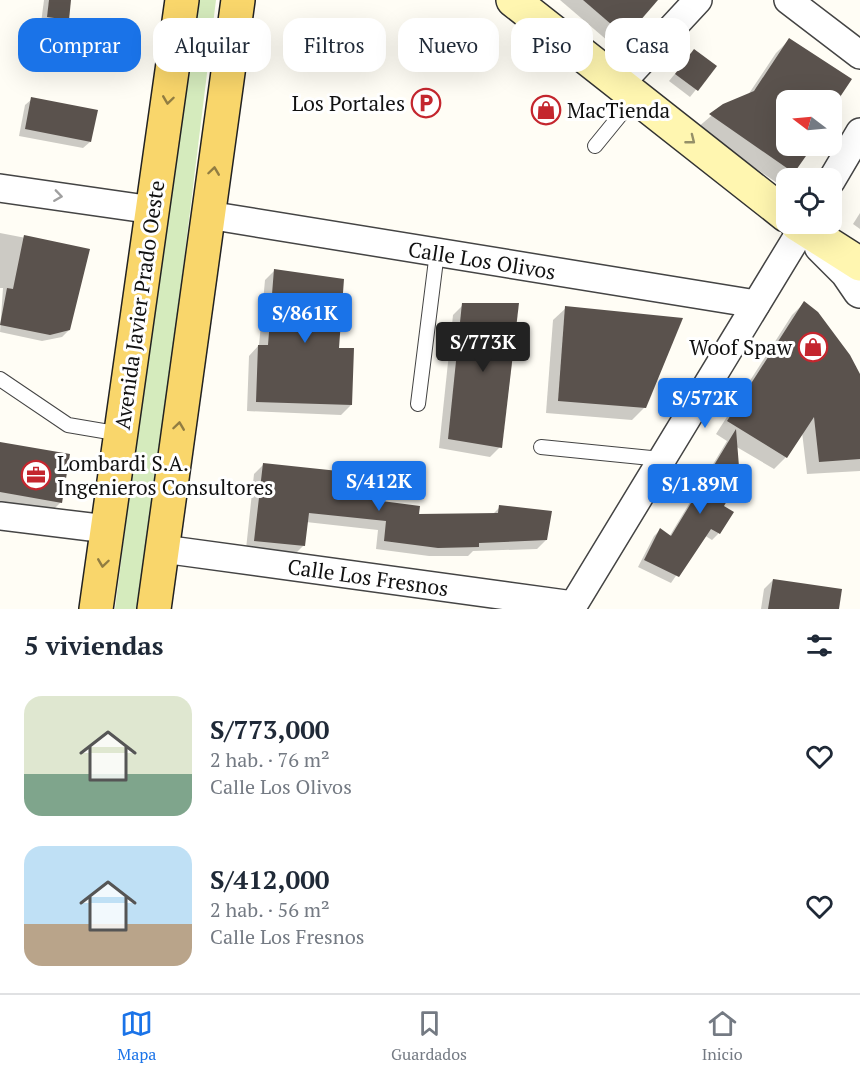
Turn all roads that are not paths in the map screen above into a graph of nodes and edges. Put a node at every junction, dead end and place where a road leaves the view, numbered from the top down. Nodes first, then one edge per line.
1 (182, 0) edge
2 (238, 0) edge
3 (513, 0) edge
4 (698, 0) edge
5 (788, 0) edge
6 (860, 55) edge
7 (628, 90) junction
8 (860, 132) edge
9 (595, 146) dead end
10 (839, 168) edge
11 (0, 188) edge
12 (776, 205) edge
13 (153, 210) junction
14 (208, 215) junction
15 (792, 234) edge
16 (810, 234) edge
17 (816, 234) edge
18 (437, 252) junction
19 (860, 264) edge
20 (860, 291) edge
21 (756, 304) junction
22 (0, 380) edge
23 (418, 404) dead end
24 (121, 434) junction
25 (541, 447) dead end
26 (661, 459) junction
27 (0, 516) edge
28 (107, 529) junction
29 (163, 549) junction
30 (572, 607) edge
31 (96, 609) edge
32 (154, 609) edge

1 -> 13 main road, Avenida Javier Prado Oeste
14 -> 2 main road
3 - 7 main road
4 - 7 street
5 - 6 street
7 - 9 lane
7 -> 12 main road
8 - 10 street
11 -> 13 street
13 - 24 main road, Avenida Javier Prado Oeste
14 - 18 street, Calle Los Olivos
29 -> 14 main road
15 - 21 street
16 - 20 street
17 - 19 main road
18 - 21 street, Calle Los Olivos
18 - 23 lane
21 - 26 street
22 - 24 lane
24 - 28 main road, Avenida Javier Prado Oeste
25 - 26 lane
26 - 30 street
27 - 28 street
28 -> 31 main road, Avenida Javier Prado Oeste
29 - 30 street, Calle Los Fresnos
29 - 32 main road

